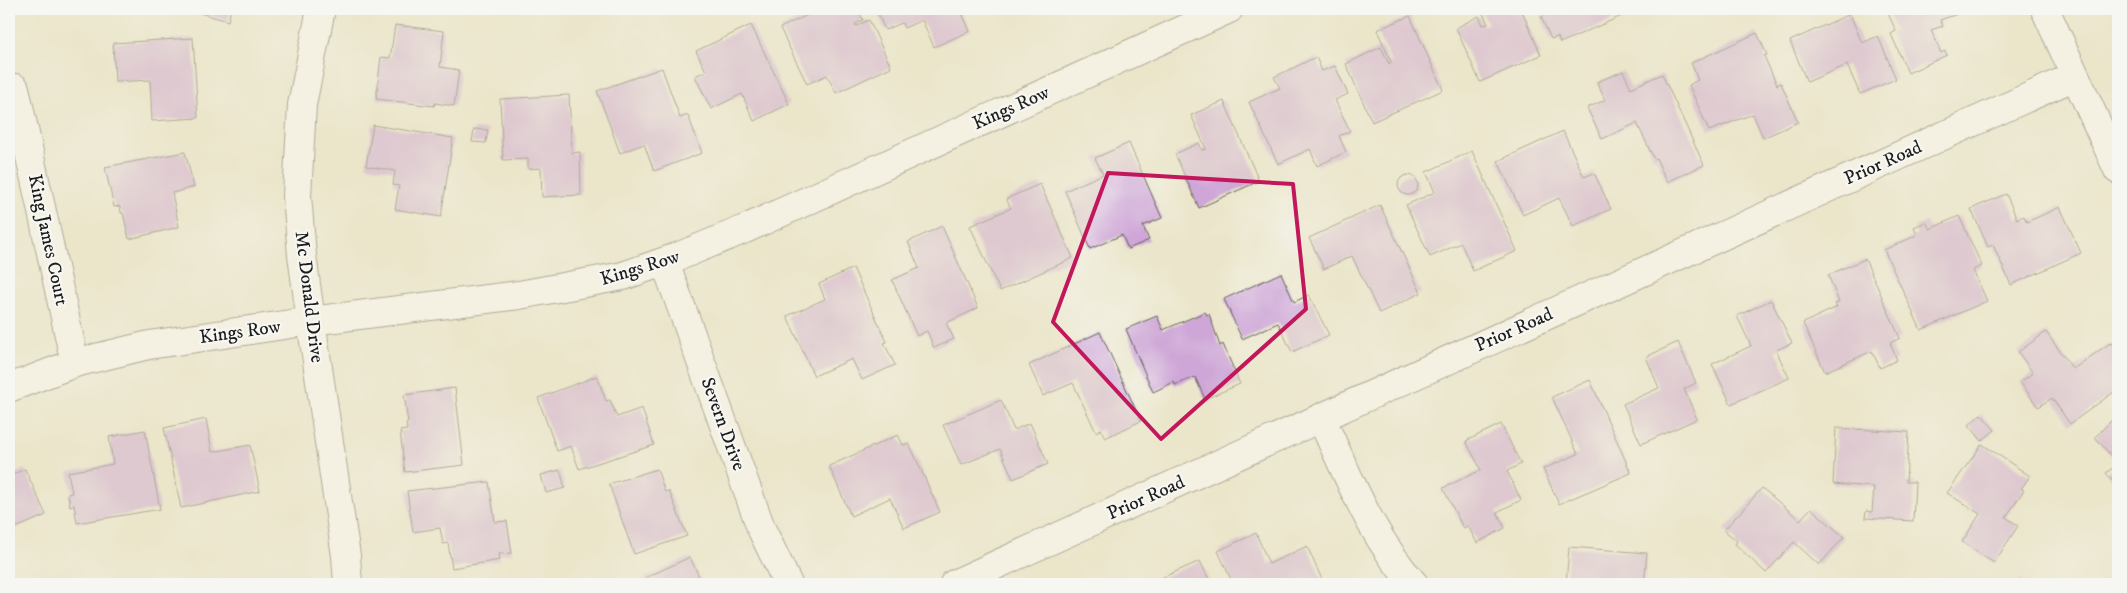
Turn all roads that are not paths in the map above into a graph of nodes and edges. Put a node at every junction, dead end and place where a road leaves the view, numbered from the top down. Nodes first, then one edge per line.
1 (321, 9) edge
2 (1229, 9) edge
3 (2045, 9) edge
4 (2075, 76) junction
5 (15, 88) dead end
6 (2118, 170) edge
7 (665, 262) junction
8 (311, 321) junction
9 (75, 363) junction
10 (9, 388) edge
11 (1322, 418) junction
12 (348, 584) edge
13 (788, 584) edge
14 (954, 584) edge
15 (1414, 584) edge

1 - 8 street, Mc Donald Drive
2 - 7 street, Kings Row
3 - 4 street
4 - 6 street
4 - 11 street, Prior Road
5 - 9 street, King James Court
7 - 8 street, Kings Row
7 - 13 street, Severn Drive
8 - 9 street, Kings Row
8 - 12 street, Mc Donald Drive
9 - 10 street, Kings Row
11 - 14 street, Prior Road
11 - 15 street

